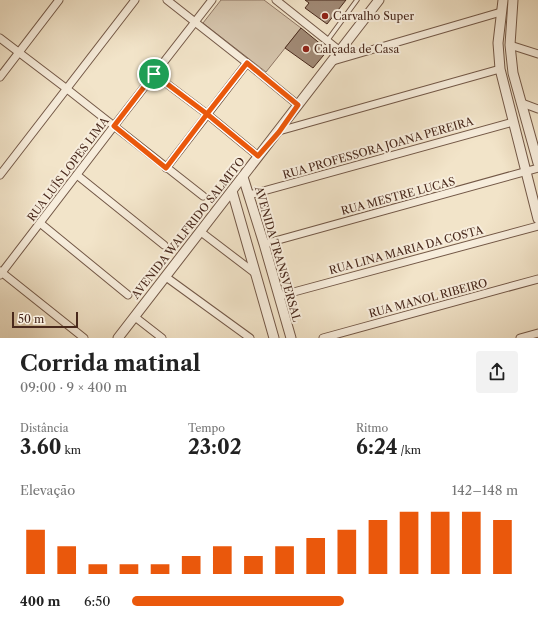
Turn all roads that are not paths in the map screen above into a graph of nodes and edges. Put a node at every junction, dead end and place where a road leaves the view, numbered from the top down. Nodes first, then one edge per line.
1 (59, 0) edge
2 (135, 0) edge
3 (167, 0) edge
4 (212, 0) edge
5 (276, 0) edge
6 (358, 0) edge
7 (379, 0) edge
8 (503, 0) edge
9 (513, 0) edge
10 (501, 12) junction
11 (195, 22) junction
12 (0, 38) edge
13 (327, 41) junction
14 (510, 45) junction
15 (340, 51) junction
16 (19, 52) junction
17 (538, 54) edge
18 (333, 61) junction
19 (247, 63) junction
20 (500, 69) junction
21 (154, 74) junction
22 (0, 77) edge
23 (67, 89) junction
24 (522, 103) junction
25 (298, 105) junction
26 (538, 109) edge
27 (207, 114) junction
28 (513, 122) junction
29 (114, 126) junction
30 (279, 132) junction
31 (258, 156) junction
32 (538, 163) edge
33 (166, 168) junction
34 (538, 168) edge
35 (526, 172) junction
36 (0, 175) edge
37 (77, 175) junction
38 (243, 177) junction
39 (232, 191) junction
40 (249, 195) junction
41 (203, 196) dead end
42 (538, 220) edge
43 (40, 223) junction
44 (538, 226) edge
45 (201, 232) junction
46 (264, 244) junction
47 (164, 245) dead end
48 (1, 273) edge
49 (256, 274) junction
50 (166, 277) junction
51 (538, 279) edge
52 (128, 295) dead end
53 (279, 296) junction
54 (135, 317) junction
55 (538, 333) edge
56 (84, 338) edge
57 (118, 338) edge
58 (162, 338) edge
59 (250, 338) edge
60 (274, 338) edge
61 (290, 338) edge
62 (323, 338) edge
63 (520, 338) edge

1 - 16 street
2 - 23 street
3 - 11 street
4 - 11 street, RUA LUÍS LOPES LIMA
5 - 13 street
6 - 13 lane
7 - 15 street, AVENIDA WALFRIDO SALMITO
8 - 10 street
9 - 14 street
10 - 18 street
10 - 20 street
11 - 19 street
11 - 21 street, RUA LUÍS LOPES LIMA
12 - 16 street
13 - 15 street
14 - 17 street
14 - 24 street
15 - 18 street, AVENIDA WALFRIDO SALMITO
16 - 22 street
16 - 23 street
18 - 25 street, AVENIDA WALFRIDO SALMITO
19 - 25 street
19 - 27 street
20 - 28 street
20 - 30 street
21 - 27 street
21 - 29 street, RUA LUÍS LOPES LIMA
23 - 29 street
23 - 36 street
24 - 26 street
24 - 32 street
25 - 30 street, AVENIDA WALFRIDO SALMITO
27 - 31 street
27 - 33 street
28 - 35 street
28 - 40 street, RUA PROFESSORA JOANA PEREIRA
29 - 33 street
29 - 37 street, RUA LUÍS LOPES LIMA
30 - 31 street, AVENIDA WALFRIDO SALMITO
31 - 38 street, AVENIDA WALFRIDO SALMITO
33 - 41 street
34 - 35 street, RUA MESTRE LUCAS
35 - 42 street
35 - 46 street, RUA MESTRE LUCAS
37 - 43 street, RUA LUÍS LOPES LIMA
37 - 47 street
38 - 39 street, AVENIDA WALFRIDO SALMITO
38 - 40 street, AVENIDA TRANSVERSAL
39 - 45 street, AVENIDA WALFRIDO SALMITO
39 - 49 street
40 - 46 street, AVENIDA TRANSVERSAL
43 - 48 street, RUA LUÍS LOPES LIMA
43 - 52 street
44 - 53 street, RUA LINA MARIA DA COSTA
45 - 49 street
45 - 50 street, AVENIDA WALFRIDO SALMITO
46 - 53 street, AVENIDA TRANSVERSAL
48 - 56 street
49 - 60 street
50 - 54 street, AVENIDA WALFRIDO SALMITO
50 - 59 street
51 - 62 street, RUA MANOL RIBEIRO
53 - 61 street, AVENIDA TRANSVERSAL
54 - 57 street, AVENIDA WALFRIDO SALMITO
54 - 58 street
55 - 63 street

